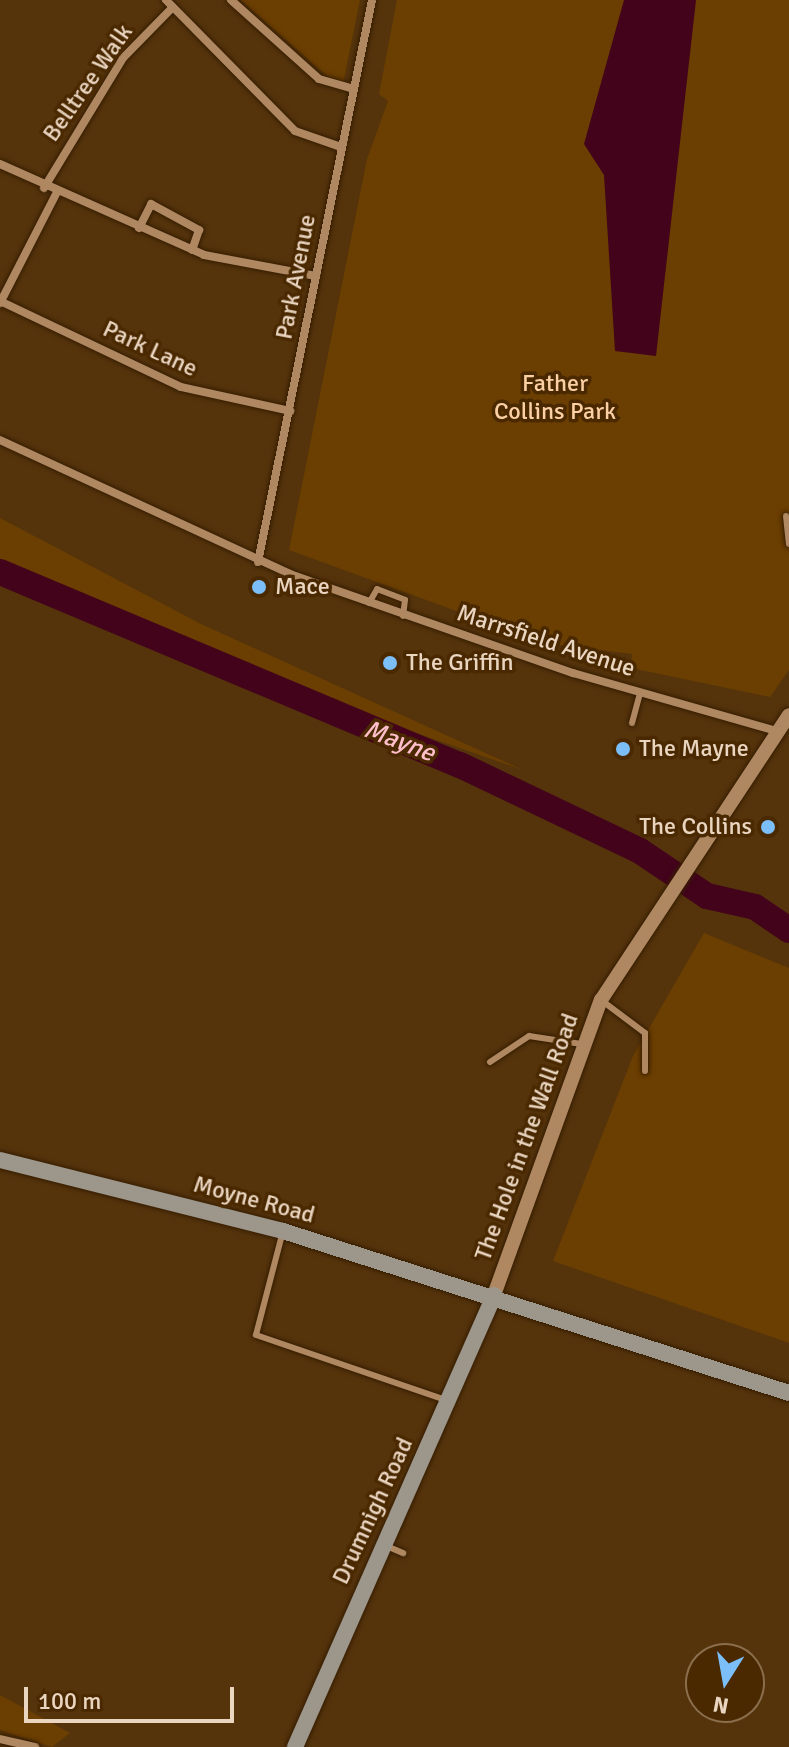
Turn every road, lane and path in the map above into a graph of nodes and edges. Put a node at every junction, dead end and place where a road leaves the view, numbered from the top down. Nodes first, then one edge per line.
1 (231, 0) edge
2 (372, 0) edge
3 (170, 3) edge
4 (353, 89) junction
5 (341, 147) junction
6 (0, 164) edge
7 (44, 188) junction
8 (56, 194) junction
9 (139, 228) junction
10 (192, 250) junction
11 (316, 276) junction
12 (0, 302) edge
13 (290, 411) junction
14 (0, 440) edge
15 (786, 516) dead end
16 (789, 544) edge
17 (258, 562) junction
18 (369, 603) junction
19 (403, 616) junction
20 (640, 693) junction
21 (789, 715) edge
22 (632, 723) dead end
23 (783, 732) edge
24 (601, 1000) junction
25 (581, 1044) junction
26 (490, 1062) dead end
27 (645, 1071) dead end
28 (0, 1160) edge
29 (283, 1231) junction
30 (494, 1295) junction
31 (789, 1393) edge
32 (452, 1402) junction
33 (380, 1543) junction
34 (403, 1553) dead end
35 (0, 1739) edge
36 (33, 1747) edge
37 (295, 1747) edge

1 - 4 street
2 - 4 street, Park Avenue
3 - 5 street
3 - 7 street, Belltree Walk
4 - 5 street, Park Avenue
5 - 11 street, Park Avenue
6 - 7 street
7 - 8 street
8 - 9 street
8 - 12 street
9 - 10 street
9 - 10 street
10 - 11 street
11 - 13 street, Park Avenue
12 - 13 street, Park Lane
13 - 17 street, Park Avenue
14 - 17 street, Marrsfield Avenue
15 - 16 lane
17 - 18 street, Marrsfield Avenue
18 - 19 street, Marrsfield Avenue
18 - 19 lane
19 - 20 street, Marrsfield Avenue
20 - 22 lane
20 - 23 street, Marrsfield Avenue
21 - 23 street, The Hole in the Wall Road
23 - 24 street, The Hole in the Wall Road
24 - 25 street, The Hole in the Wall Road
24 - 27 lane
25 - 26 lane
25 - 30 street, The Hole in the Wall Road
28 - 29 main road, Moyne Road
29 - 30 main road, Moyne Road
29 - 32 lane
30 - 31 main road, Moyne Road
30 - 32 main road, Drumnigh Road
32 - 33 main road, Drumnigh Road
33 - 34 lane
33 - 37 main road, Drumnigh Road
35 - 36 street

